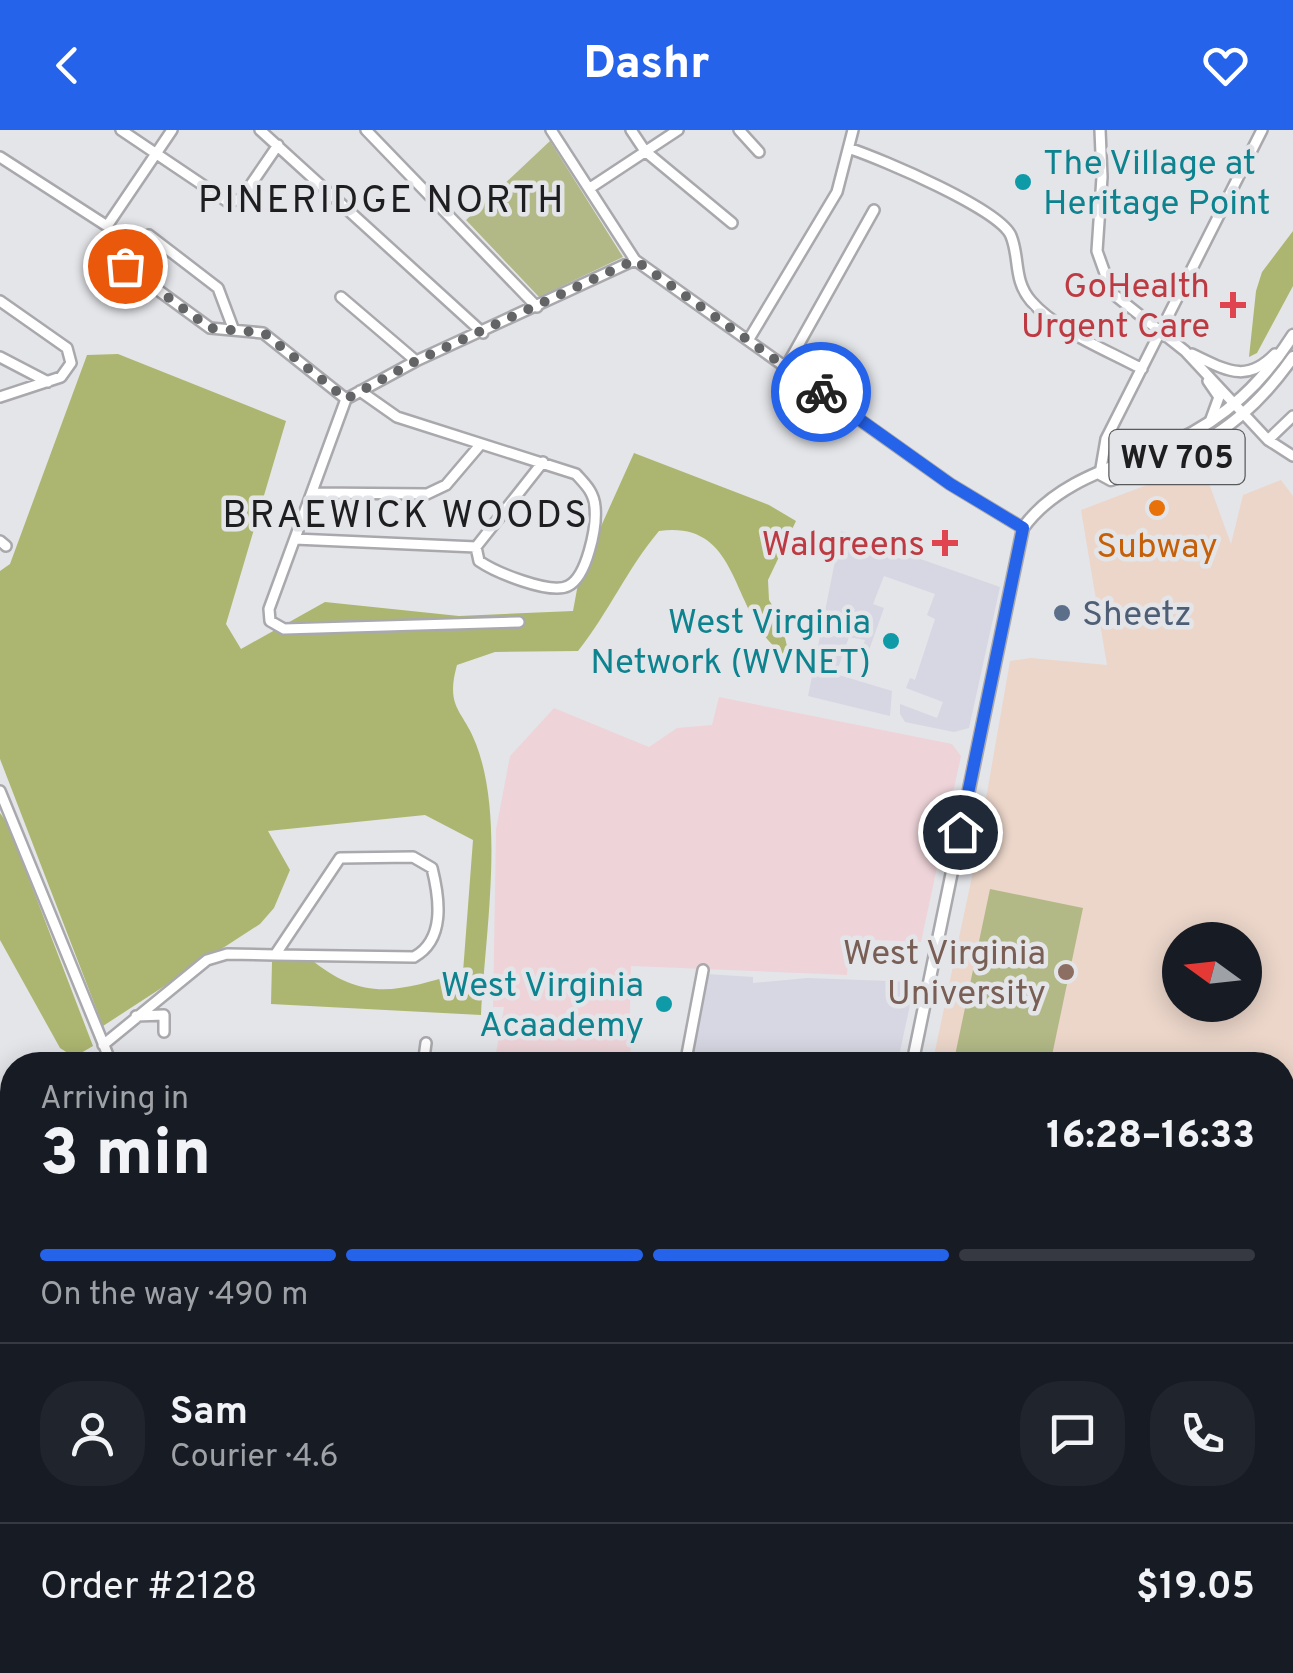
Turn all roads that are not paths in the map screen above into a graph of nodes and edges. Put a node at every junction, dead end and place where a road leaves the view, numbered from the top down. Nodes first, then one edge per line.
1 (121, 130) edge
2 (172, 130) edge
3 (260, 130) edge
4 (366, 130) edge
5 (551, 130) edge
6 (630, 130) edge
7 (678, 130) edge
8 (739, 130) edge
9 (853, 130) edge
10 (1100, 130) edge
11 (1262, 130) edge
12 (278, 145) junction
13 (851, 150) junction
14 (645, 151) junction
15 (759, 152) dead end
16 (156, 154) junction
17 (0, 157) edge
18 (590, 188) junction
19 (874, 210) dead end
20 (732, 223) dead end
21 (149, 236) dead end
22 (635, 260) junction
23 (125, 266) dead end
24 (341, 296) dead end
25 (0, 300) edge
26 (537, 307) junction
27 (233, 328) junction
28 (483, 333) junction
29 (1160, 334) junction
30 (1293, 335) edge
31 (749, 338) junction
32 (1185, 351) junction
33 (0, 356) edge
34 (1293, 357) edge
35 (416, 361) junction
36 (786, 368) junction
37 (1142, 370) junction
38 (48, 382) junction
39 (360, 391) junction
40 (0, 397) edge
41 (346, 399) junction
42 (1237, 402) junction
43 (1246, 414) junction
44 (1293, 416) edge
45 (1207, 424) junction
46 (1268, 440) junction
47 (480, 445) junction
48 (1293, 456) edge
49 (543, 462) junction
50 (1100, 474) junction
51 (312, 493) junction
52 (1023, 528) junction
53 (295, 539) junction
54 (476, 546) junction
55 (519, 622) dead end
56 (1, 794) edge
57 (274, 955) junction
58 (703, 970) dead end
59 (136, 1016) junction
60 (164, 1032) dead end
61 (426, 1043) dead end
62 (103, 1045) junction
63 (106, 1052) edge
64 (425, 1052) edge
65 (687, 1052) edge
66 (915, 1052) edge

1 - 16 street
2 - 16 street
3 - 12 street
4 - 26 street
5 - 18 street
6 - 14 street
7 - 14 street
8 - 15 street
9 - 13 street
10 - 29 street
11 - 29 street
12 - 16 street
12 - 28 street
13 - 31 street
13 - 37 street
14 - 18 street
14 - 20 street
16 - 17 street
18 - 22 street
19 - 36 street
21 - 27 street
22 - 26 street
22 - 31 street
23 - 27 street
24 - 35 street
25 - 38 street
26 - 28 street
27 - 41 street
28 - 35 street
29 - 32 street
29 - 37 street
30 - 32 street
30 - 42 main road, WV 705
31 - 36 street
32 - 42 street
32 - 45 street
33 - 38 street
34 - 43 main road, WV 705
35 - 39 street
36 - 52 street
37 - 50 street
38 - 40 street
39 - 41 street
39 - 47 street
41 - 51 street
42 - 43 street
42 - 45 main road, WV 705
43 - 46 street
43 - 50 main road, WV 705
44 - 46 street
45 - 50 main road, WV 705
46 - 48 street
47 - 49 street
47 - 51 street
49 - 54 street
49 - 54 street
50 - 52 main road, WV 705
51 - 53 street
52 - 66 main road
53 - 54 street
53 - 55 street
56 - 62 street
57 - 57 street
57 - 59 street
58 - 65 street
59 - 60 street
59 - 62 street
61 - 64 street
62 - 63 street

